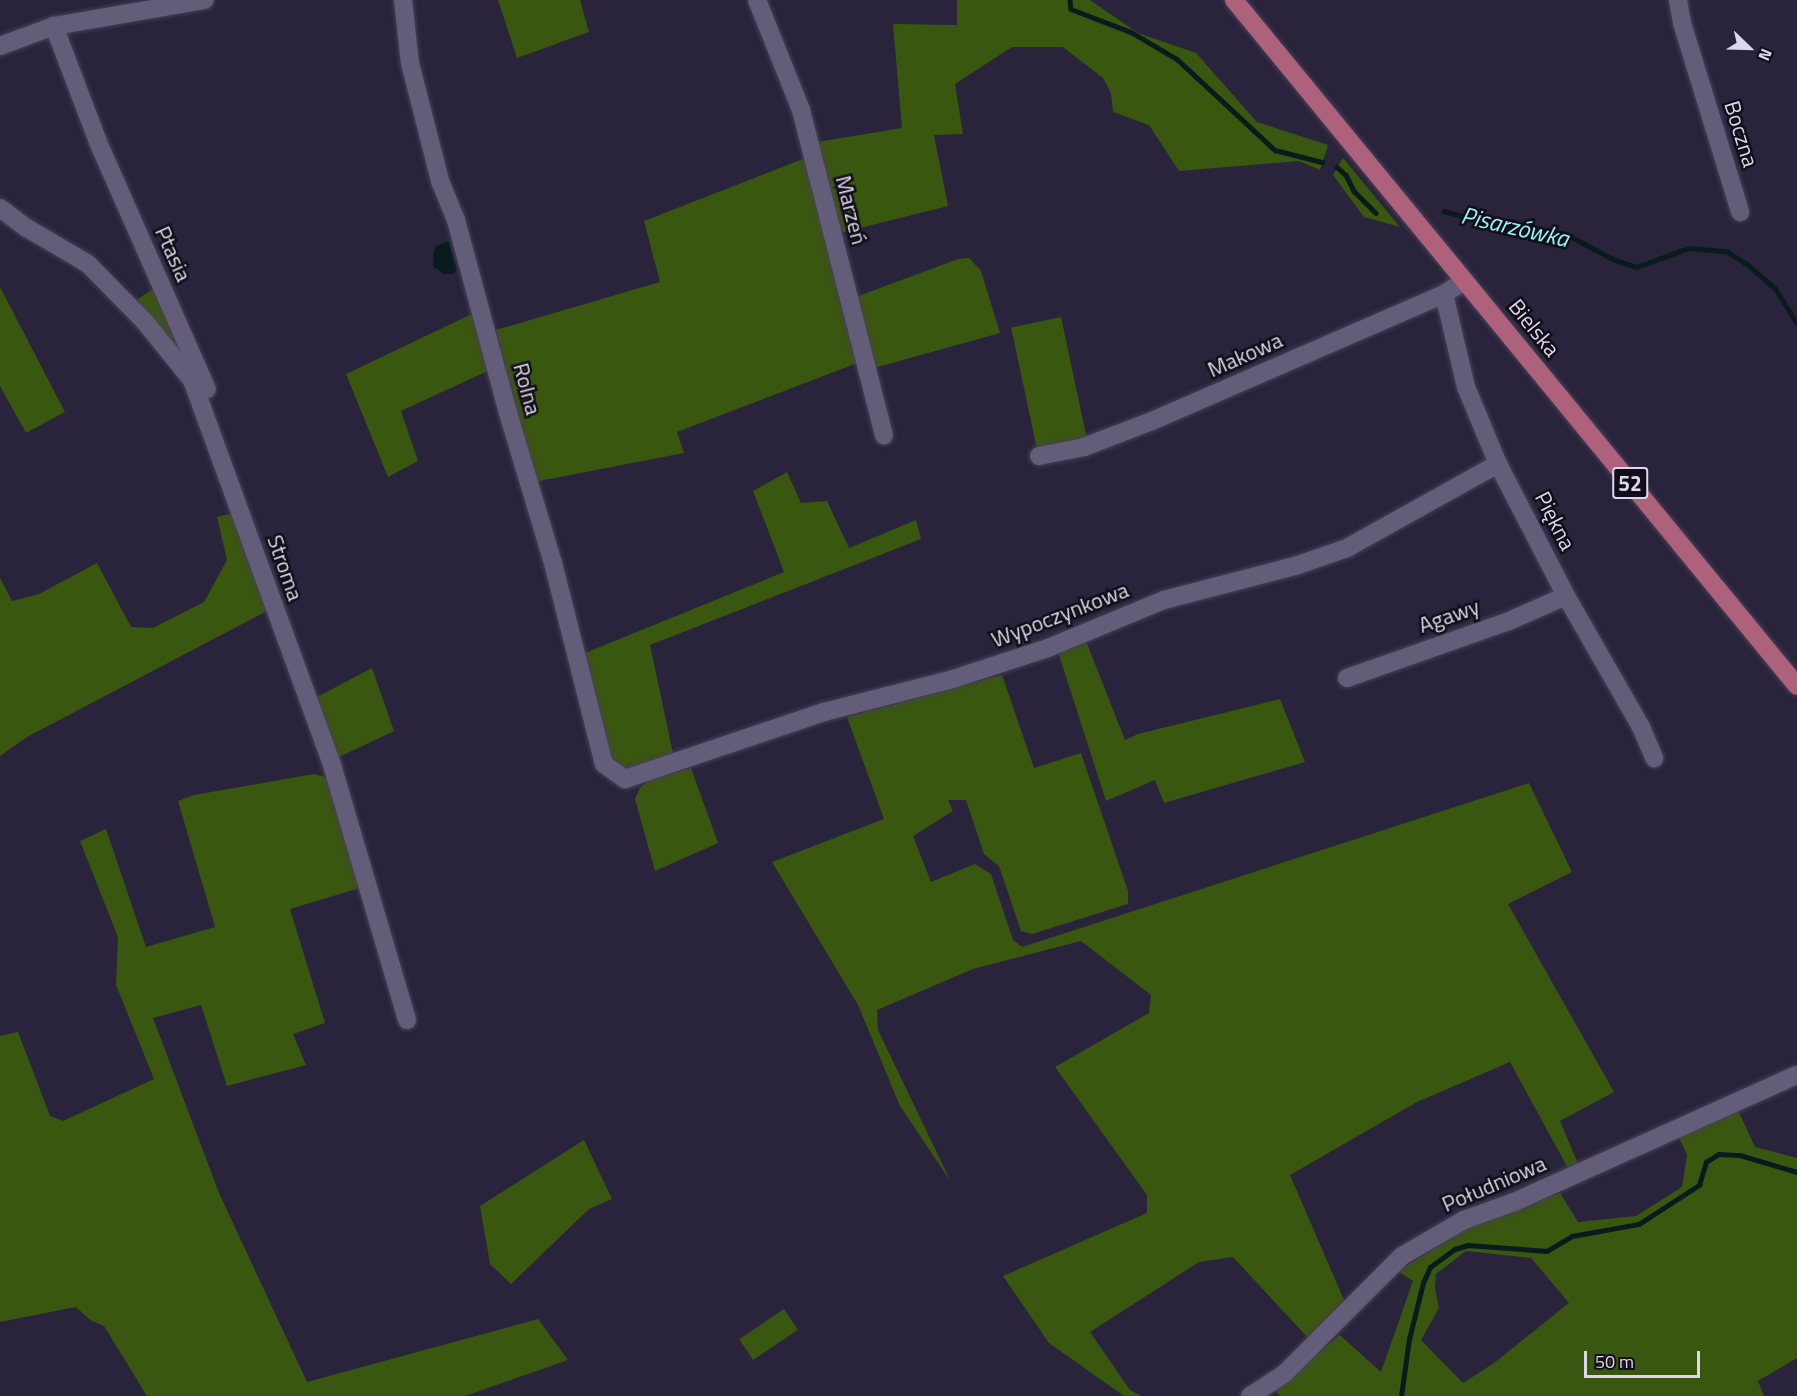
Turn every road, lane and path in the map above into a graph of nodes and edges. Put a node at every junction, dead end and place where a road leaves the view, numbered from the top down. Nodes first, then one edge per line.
1 (205, 0) edge
2 (403, 0) edge
3 (757, 0) edge
4 (1234, 0) edge
5 (1678, 0) edge
6 (54, 26) junction
7 (0, 46) edge
8 (0, 208) edge
9 (1740, 213) dead end
10 (1464, 281) junction
11 (1444, 294) junction
12 (884, 436) dead end
13 (1039, 456) dead end
14 (1498, 464) junction
15 (249, 502) dead end
16 (1566, 596) junction
17 (1347, 678) dead end
18 (1797, 686) edge
19 (1654, 758) dead end
20 (626, 778) joint
21 (407, 1020) dead end
22 (1797, 1075) edge
23 (1250, 1396) edge

1 - 6 street
2 - 20 street, Rolna
3 - 12 street, Marzeń
4 - 10 main road, Bielska / 52
5 - 9 street, Boczna
6 - 7 street
6 - 15 street, Ptasia
8 - 21 street, Stroma
10 - 11 street, Makowa
10 - 18 main road, Bielska / 52
11 - 13 street, Makowa
11 - 14 street, Piękna
14 - 16 street, Piękna
14 - 20 street, Wypoczynkowa
16 - 17 street, Agawy
16 - 19 street, Piękna
22 - 23 street, Południowa

